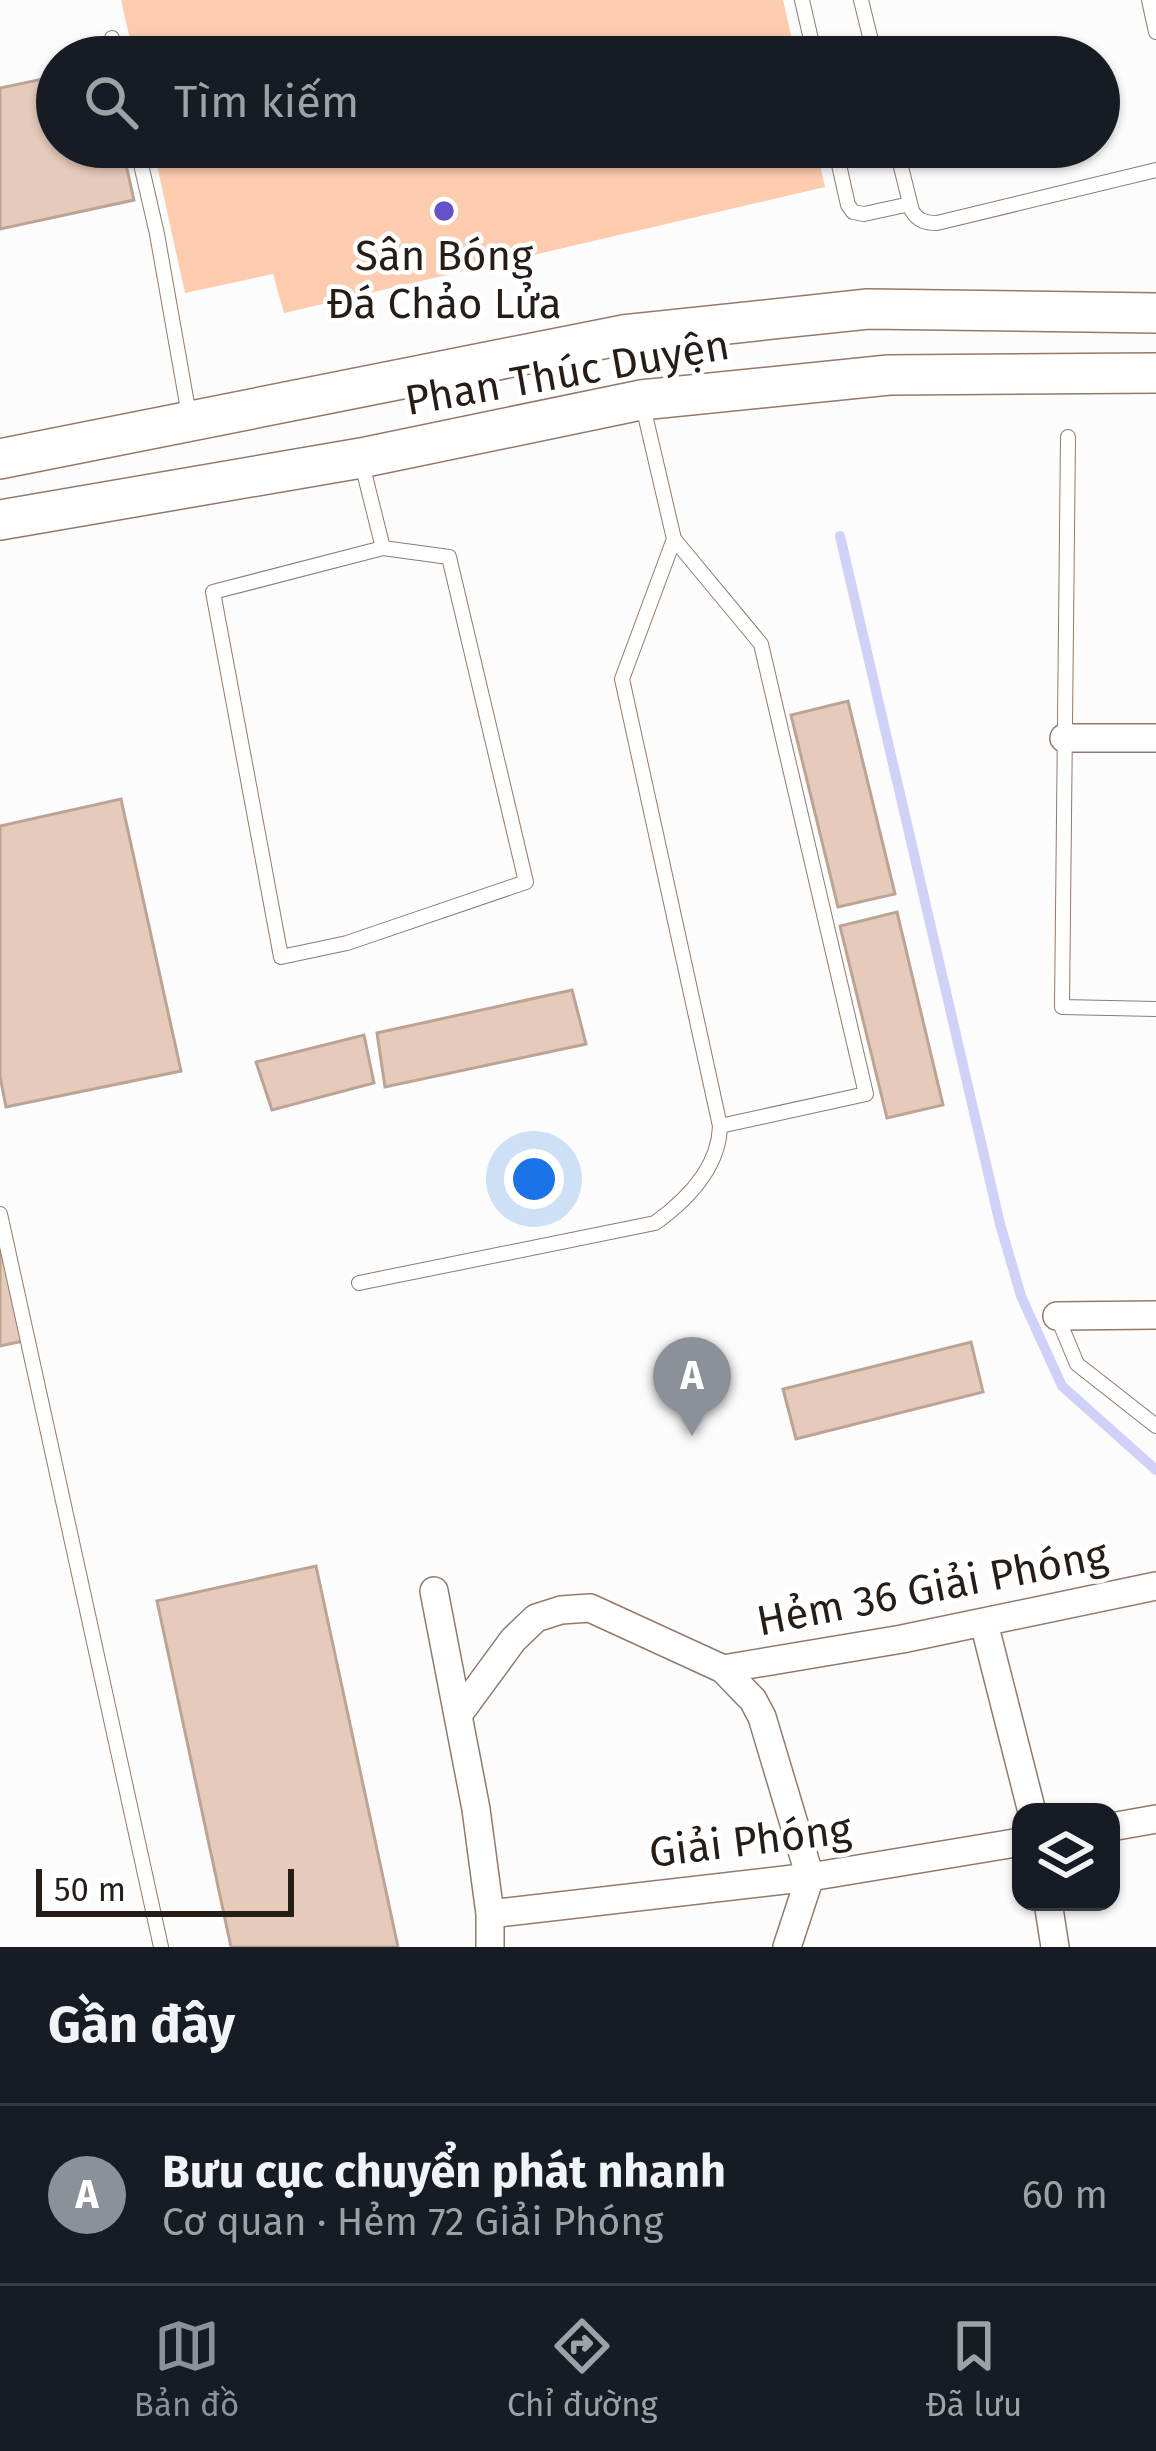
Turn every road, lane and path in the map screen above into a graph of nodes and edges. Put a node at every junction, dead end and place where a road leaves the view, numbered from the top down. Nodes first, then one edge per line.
1 (802, 0) edge
2 (861, 0) edge
3 (1149, 0) edge
4 (1156, 32) edge
5 (810, 36) edge
6 (869, 36) edge
7 (142, 168) edge
8 (840, 168) edge
9 (901, 168) edge
10 (1156, 170) edge
11 (910, 204) junction
12 (1156, 314) edge
13 (1156, 373) edge
14 (641, 400) junction
15 (190, 421) junction
16 (1068, 437) dead end
17 (361, 458) junction
18 (0, 459) edge
19 (0, 520) edge
20 (674, 539) junction
21 (383, 548) junction
22 (1064, 738) junction
23 (1156, 738) edge
24 (1156, 1009) edge
25 (720, 1126) junction
26 (0, 1214) edge
27 (359, 1282) dead end
28 (1156, 1315) edge
29 (1057, 1316) joint
30 (1156, 1426) edge
31 (1156, 1586) edge
32 (434, 1591) dead end
33 (985, 1622) junction
34 (723, 1669) junction
35 (458, 1715) junction
36 (1030, 1803) edge
37 (1156, 1819) edge
38 (1120, 1825) edge
39 (1012, 1843) edge
40 (810, 1877) junction
41 (1049, 1911) edge
42 (490, 1914) junction
43 (161, 1947) edge
44 (490, 1947) edge
45 (787, 1947) edge
46 (1055, 1947) edge

1 - 5 lane
2 - 6 lane
3 - 4 lane
7 - 15 lane
8 - 11 lane
9 - 11 lane
10 - 11 lane
12 - 15 main road, Phan Thúc Duyện
13 - 14 main road, Phan Thúc Duyện
14 - 17 main road, Phan Thúc Duyện
14 - 20 lane
15 - 18 main road, Phan Thúc Duyện
16 - 22 lane
17 - 19 main road, Phan Thúc Duyện
17 - 21 lane
20 - 25 lane
20 - 25 lane
21 - 21 lane
22 - 23 street
22 - 24 lane
25 - 27 lane
26 - 43 lane
28 - 29 street
29 - 30 lane
31 - 33 street, Hẻm 36 Giải Phóng
32 - 35 street
33 - 34 street, Hẻm 36 Giải Phóng
33 - 36 street
34 - 35 street
34 - 40 street
35 - 42 street
37 - 38 street
39 - 40 street, Giải Phóng
40 - 42 street, Giải Phóng
40 - 45 street
41 - 46 street
42 - 44 street

